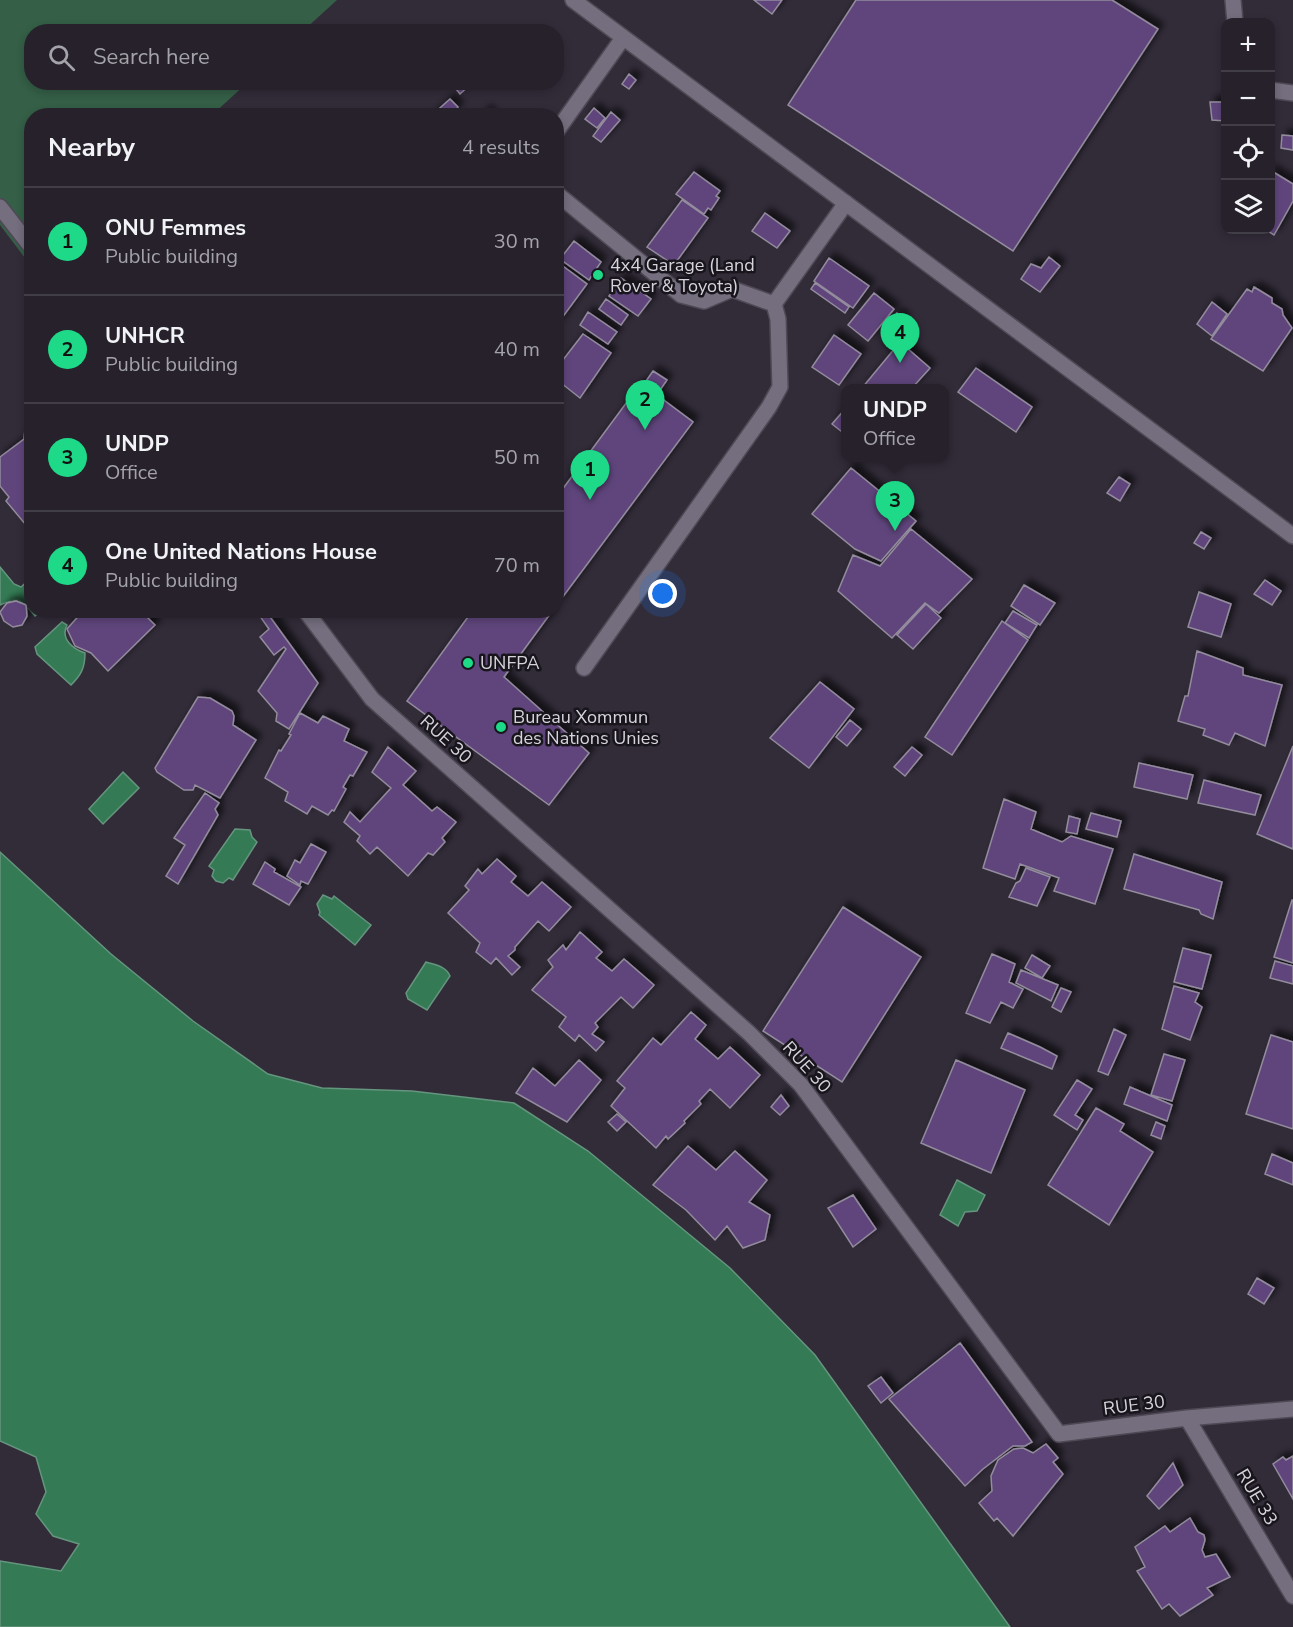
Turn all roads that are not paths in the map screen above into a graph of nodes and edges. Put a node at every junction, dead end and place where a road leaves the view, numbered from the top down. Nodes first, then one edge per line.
1 (573, 0) edge
2 (1233, 0) edge
3 (1235, 18) edge
4 (623, 38) junction
5 (1275, 91) edge
6 (1293, 93) edge
7 (564, 121) edge
8 (564, 200) edge
9 (846, 203) junction
10 (0, 207) edge
11 (24, 238) edge
12 (774, 304) junction
13 (1293, 536) edge
14 (311, 618) edge
15 (584, 668) dead end
16 (1293, 1410) edge
17 (1187, 1418) junction
18 (1293, 1596) edge

1 - 4 street
2 - 3 street
4 - 7 street
4 - 9 street
5 - 6 street
8 - 12 street
9 - 12 street
9 - 13 street
10 - 11 street
12 - 15 street
14 - 17 street, RUE 30
16 - 17 street, RUE 30
17 - 18 street, RUE 33

